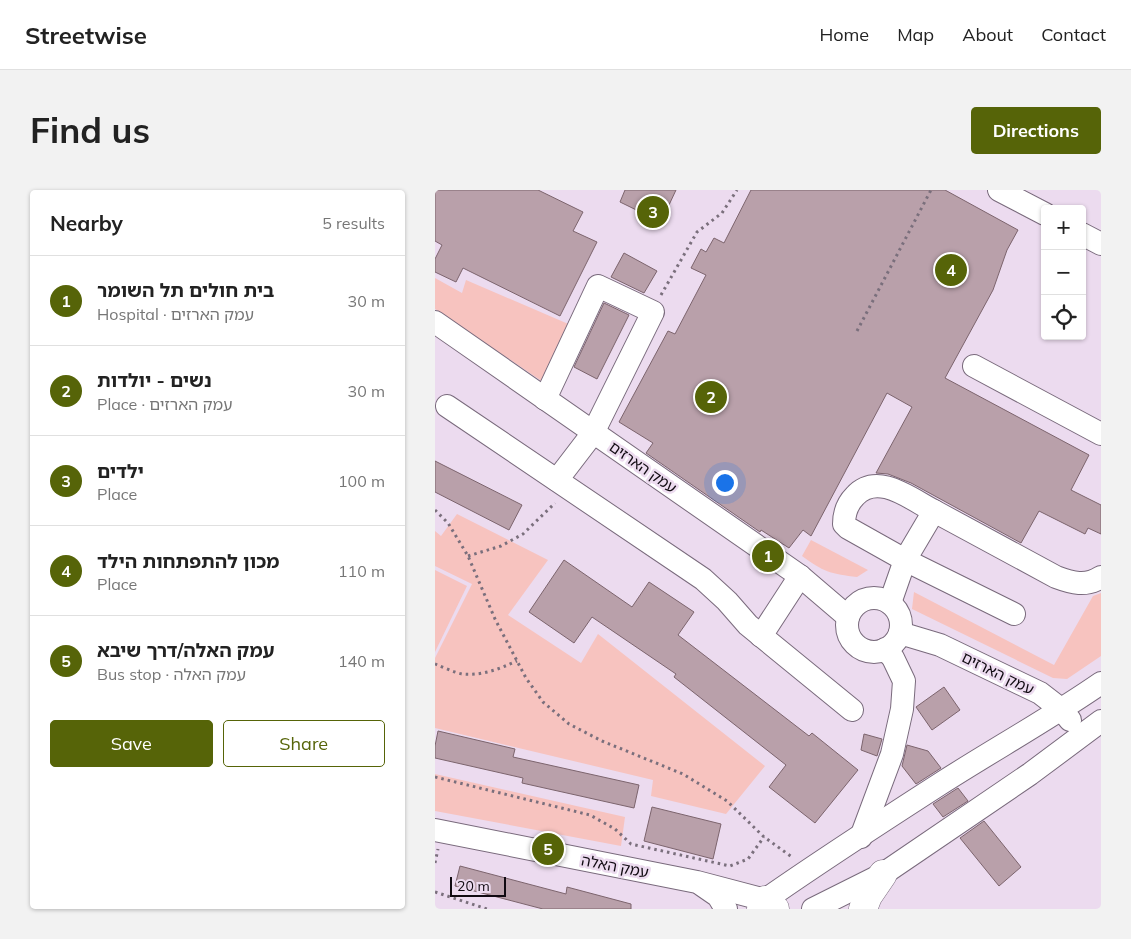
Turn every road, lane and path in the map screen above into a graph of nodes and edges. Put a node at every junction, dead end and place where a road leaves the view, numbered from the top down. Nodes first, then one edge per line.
1 (737, 190) edge
2 (931, 190) edge
3 (999, 190) edge
4 (1041, 212) edge
5 (1086, 236) edge
6 (1101, 244) edge
7 (653, 312) junction
8 (437, 329) edge
9 (857, 331) dead end
10 (974, 366) dead end
11 (545, 399) junction
12 (447, 406) dead end
13 (593, 433) junction
14 (1101, 434) edge
15 (563, 484) junction
16 (435, 510) edge
17 (934, 511) junction
18 (468, 556) junction
19 (905, 560) junction
20 (800, 576) junction
21 (1101, 577) edge
22 (890, 603) junction
23 (1014, 614) dead end
24 (848, 617) junction
25 (761, 636) junction
26 (892, 641) junction
27 (517, 661) junction
28 (435, 664) edge
29 (1101, 683) edge
30 (852, 710) dead end
31 (1062, 710) junction
32 (1093, 728) edge
33 (435, 777) edge
34 (435, 830) edge
35 (861, 836) junction
36 (764, 837) junction
37 (809, 870) junction
38 (883, 874) junction
39 (697, 882) junction
40 (435, 892) edge
41 (767, 906) edge
42 (487, 909) edge
43 (726, 909) edge
44 (813, 909) edge
45 (863, 909) edge

1 - 7 path
2 - 9 path
3 - 4 street
5 - 6 street
7 - 11 street
7 - 13 street
8 - 11 street, עמק הארזים
10 - 14 street
11 - 13 street, עמק הארזים
12 - 15 street
13 - 15 street
13 - 20 street, עמק הארזים
15 - 18 path
15 - 25 street
16 - 18 path
17 - 19 street
17 - 19 street
17 - 21 street
18 - 27 path
19 - 22 street
19 - 23 street
20 - 24 street, עמק הארזים
20 - 25 street
22 - 24 street
22 - 26 street
24 - 26 street
25 - 30 street
26 - 31 street, עמק הארזים
26 - 35 street
27 - 28 path
27 - 36 path
29 - 31 street
31 - 32 street, עמק הארזים
31 - 35 street
32 - 38 street
33 - 36 path
34 - 39 street, עמק האלה
35 - 37 street
36 - 37 path
37 - 41 street
38 - 44 street
38 - 45 main road
39 - 41 street, עמק האלה
39 - 43 street
40 - 42 path

